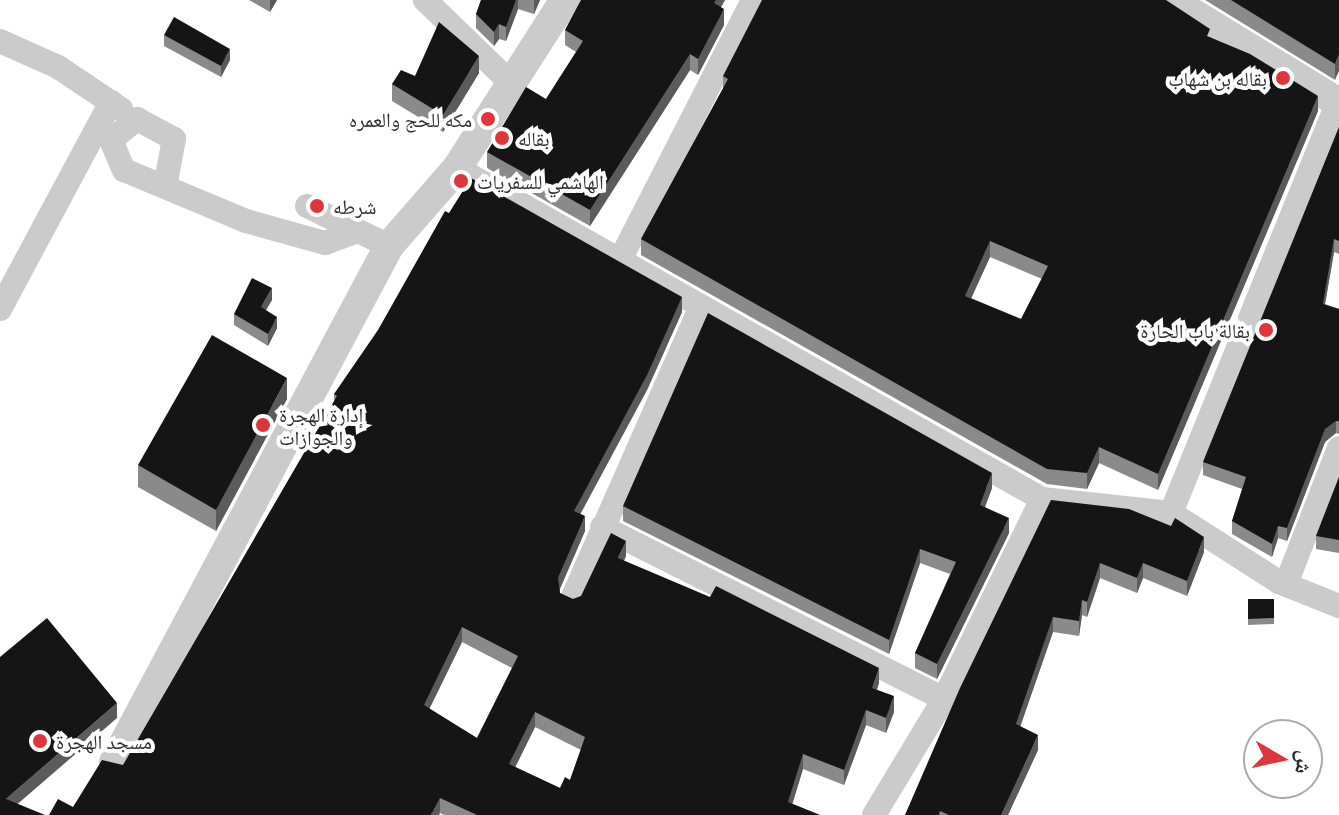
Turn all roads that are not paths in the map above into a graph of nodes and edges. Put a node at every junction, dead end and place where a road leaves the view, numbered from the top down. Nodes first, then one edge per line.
1 (425, 0) edge
2 (565, 0) edge
3 (753, 0) edge
4 (1171, 0) edge
5 (0, 41) edge
6 (513, 85) junction
7 (111, 102) junction
8 (1339, 102) edge
9 (137, 119) junction
10 (457, 168) junction
11 (165, 187) junction
12 (307, 206) dead end
13 (358, 231) junction
14 (389, 246) junction
15 (620, 260) junction
16 (701, 306) junction
17 (0, 309) edge
18 (1339, 448) edge
19 (1042, 499) junction
20 (1171, 513) junction
21 (602, 527) junction
22 (1286, 584) junction
23 (572, 599) edge
24 (1339, 606) edge
25 (944, 699) junction
26 (114, 762) edge
27 (874, 815) edge

1 - 6 street
2 - 6 street
3 - 15 street
4 - 8 street
5 - 7 street
6 - 10 street
7 - 9 street
7 - 17 street
8 - 20 street
9 - 11 street
9 - 11 street
10 - 14 street
10 - 15 street
11 - 13 street
12 - 13 street
13 - 14 street
14 - 26 street
15 - 16 street
16 - 19 street
16 - 21 street
18 - 22 street
19 - 20 street
19 - 25 street
20 - 22 street
21 - 23 street
21 - 25 street
22 - 24 street
25 - 27 street

